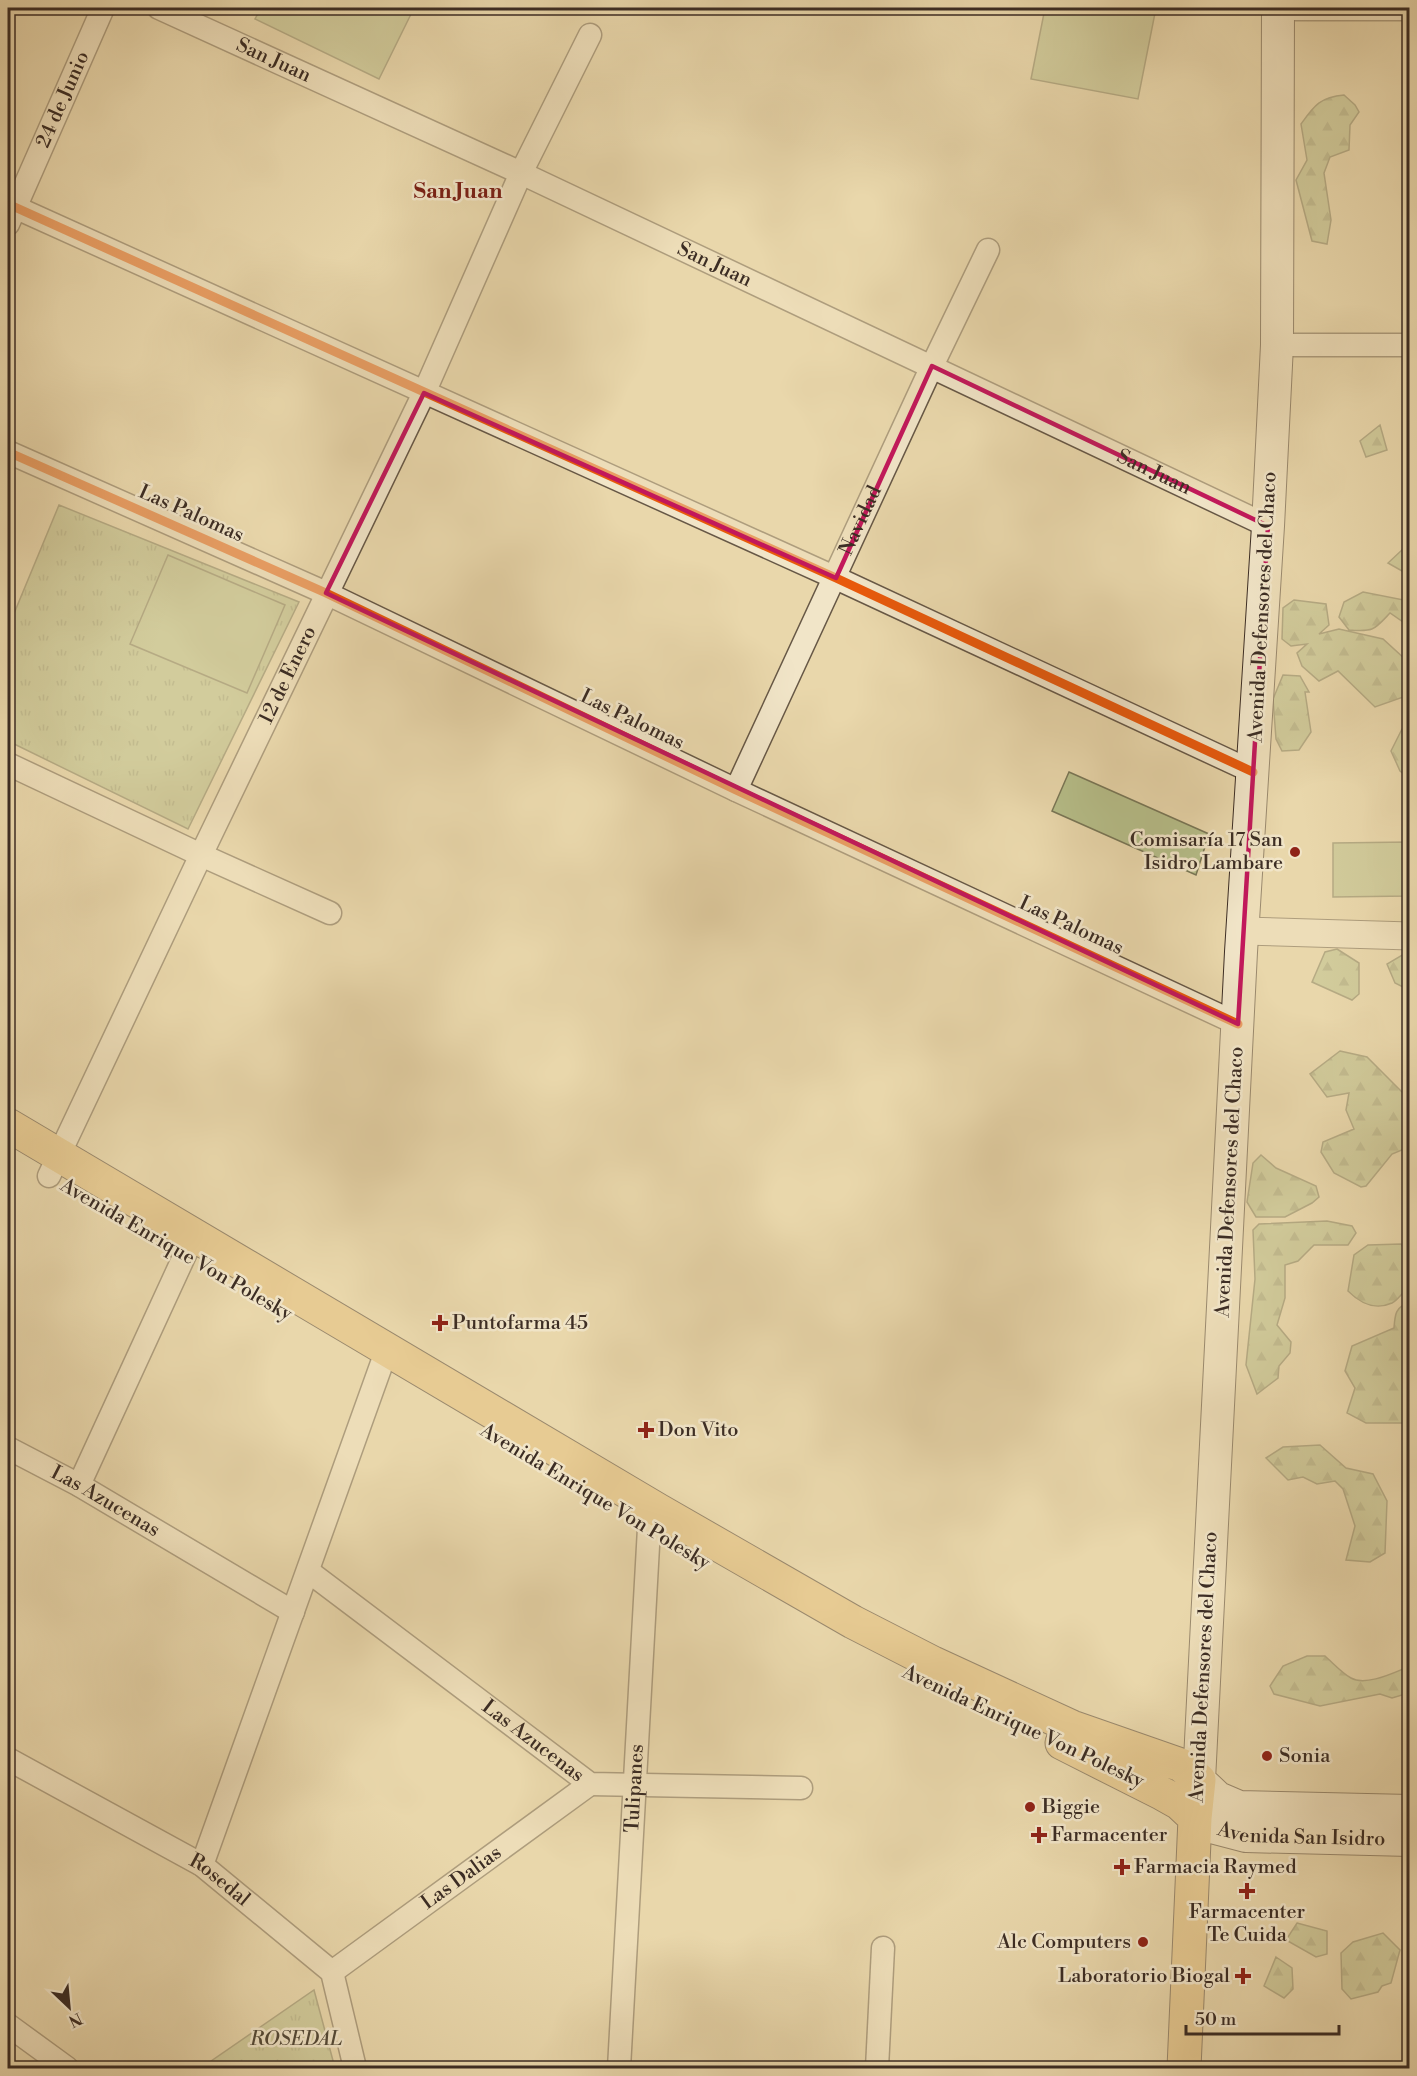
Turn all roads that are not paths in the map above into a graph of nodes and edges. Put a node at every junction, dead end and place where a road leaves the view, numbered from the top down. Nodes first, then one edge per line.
1 (103, 8) edge
2 (159, 8) edge
3 (1278, 8) edge
4 (1410, 9) edge
5 (590, 34) dead end
6 (521, 173) junction
7 (10, 212) edge
8 (988, 250) dead end
9 (1277, 345) junction
10 (1410, 345) edge
11 (932, 366) junction
12 (424, 393) junction
13 (8, 452) edge
14 (1268, 526) junction
15 (836, 578) junction
16 (326, 594) junction
17 (8, 764) edge
18 (1253, 772) junction
19 (736, 790) junction
20 (201, 855) junction
21 (330, 913) dead end
22 (1243, 931) junction
23 (1410, 936) edge
24 (1238, 1024) junction
25 (8, 1125) edge
26 (8, 1151) edge
27 (54, 1166) junction
28 (189, 1245) junction
29 (384, 1360) junction
30 (8, 1448) edge
31 (79, 1485) junction
32 (653, 1519) junction
33 (308, 1571) junction
34 (293, 1612) junction
35 (8, 1759) edge
36 (1199, 1780) junction
37 (590, 1784) junction
38 (635, 1786) junction
39 (801, 1788) dead end
40 (1410, 1811) edge
41 (1195, 1818) junction
42 (1410, 1840) edge
43 (202, 1865) junction
44 (883, 1948) dead end
45 (332, 1972) junction
46 (8, 2025) edge
47 (68, 2068) edge
48 (355, 2068) edge
49 (619, 2068) edge
50 (877, 2068) edge
51 (1184, 2068) edge

1 - 7 street, 24 de Junio
2 - 6 street, San Juan
3 - 4 street
3 - 9 main road, Avenida Defensores del Chaco
5 - 6 street, 12 de Enero
6 - 11 street, San Juan
6 - 12 street, 12 de Enero
7 - 12 street
8 - 11 street, Navidad
9 - 10 street
9 - 14 main road, Avenida Defensores del Chaco
11 - 14 street, San Juan
11 - 15 street, Navidad
12 - 15 street
12 - 16 street, 12 de Enero
13 - 16 street, Las Palomas
14 - 18 main road, Avenida Defensores del Chaco
15 - 18 street
15 - 19 street, Navidad
16 - 19 street, Las Palomas
16 - 20 street, 12 de Enero
17 - 20 street
18 - 22 main road, Avenida Defensores del Chaco
19 - 24 street, Las Palomas
20 - 21 street
20 - 27 street, 12 de Enero
22 - 23 street
22 - 24 main road, Avenida Defensores del Chaco
24 - 36 main road, Avenida Defensores del Chaco
25 - 27 main road, Avenida Enrique Von Polesky
26 - 27 main road, Avenida Enrique Von Polesky
27 - 28 main road, Avenida Enrique Von Polesky
28 - 29 main road, Avenida Enrique Von Polesky
28 - 31 street
29 - 32 main road, Avenida Enrique Von Polesky
29 - 33 street
30 - 31 street, Las Azucenas
31 - 34 street, Las Azucenas
32 - 36 main road, Avenida Enrique Von Polesky
32 - 38 street, Tulipanes
32 - 41 main road, Avenida Enrique Von Polesky
33 - 34 street
33 - 37 street, Las Azucenas
34 - 43 street
35 - 43 street, Rosedal
36 - 40 main road, Avenida San Isidro
36 - 41 main road, Avenida Defensores del Chaco
37 - 38 street, Las Azucenas
37 - 45 street, Las Dalias
38 - 39 street, Las Azucenas
38 - 49 street, Tulipanes
41 - 42 main road, Avenida San Isidro
41 - 51 main road, Avenida Defensores del Chaco
43 - 45 street, Rosedal
44 - 50 street
45 - 48 street
46 - 47 street

